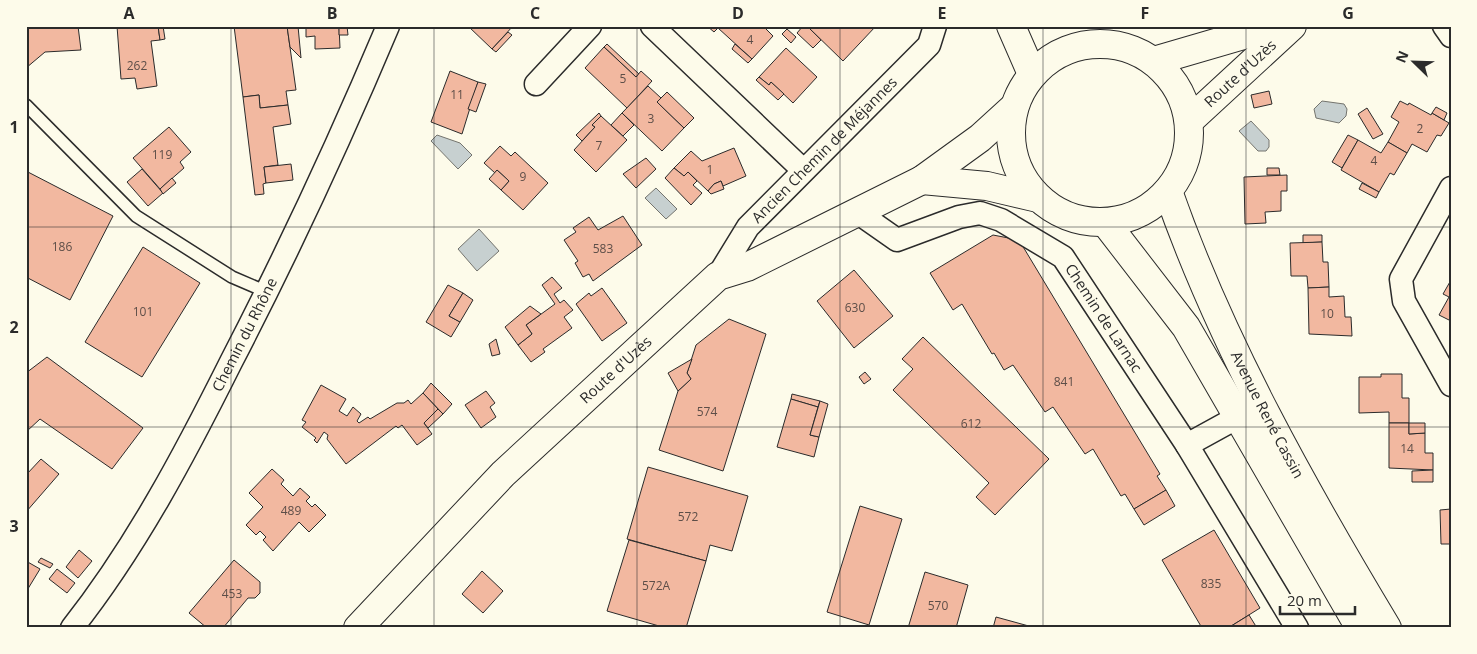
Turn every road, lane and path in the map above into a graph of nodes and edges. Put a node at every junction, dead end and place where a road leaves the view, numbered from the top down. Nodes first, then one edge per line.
1 (388, 26) edge
2 (590, 26) edge
3 (652, 26) edge
4 (935, 26) edge
5 (1010, 26) edge
6 (1274, 26) edge
7 (1292, 26) edge
8 (1444, 26) edge
9 (1087, 34) edge
10 (1451, 36) edge
11 (1154, 61) junction
12 (1032, 74) junction
13 (536, 84) dead end
14 (26, 106) edge
15 (1014, 106) junction
16 (1189, 121) junction
17 (804, 170) junction
18 (922, 180) junction
19 (1451, 188) edge
20 (1168, 191) junction
21 (1038, 198) junction
22 (857, 212) junction
23 (1105, 222) junction
24 (718, 276) junction
25 (268, 292) junction
26 (1451, 385) edge
27 (1238, 417) junction
28 (1187, 446) junction
29 (72, 628) edge
30 (358, 628) edge
31 (1297, 628) edge
32 (1360, 628) edge
33 (1387, 628) edge

1 - 25 street, Chemin du Rhône
2 - 13 street
3 - 17 street
4 - 17 street, Ancien Chemin de Méjannes
5 - 12 main road
6 - 11 main road, Route d'Uzès
7 - 16 main road, Route d'Uzès
8 - 10 street
9 - 11 main road
9 - 12 main road
11 - 16 main road
12 - 15 main road
14 - 25 lane
15 - 18 main road, Route d'Uzès
15 - 21 main road
16 - 20 main road
17 - 24 street, Ancien Chemin de Méjannes
18 - 21 main road
18 - 22 main road, Route d'Uzès
19 - 26 street
20 - 23 main road
20 - 33 main road, Avenue René Cassin
21 - 23 main road
22 - 24 main road, Route d'Uzès
22 - 28 street, Chemin de Larnac
23 - 27 main road, Avenue René Cassin
24 - 30 main road, Route d'Uzès
25 - 29 street, Chemin du Rhône
27 - 28 street
27 - 32 main road, Avenue René Cassin
28 - 31 street, Chemin de Larnac

